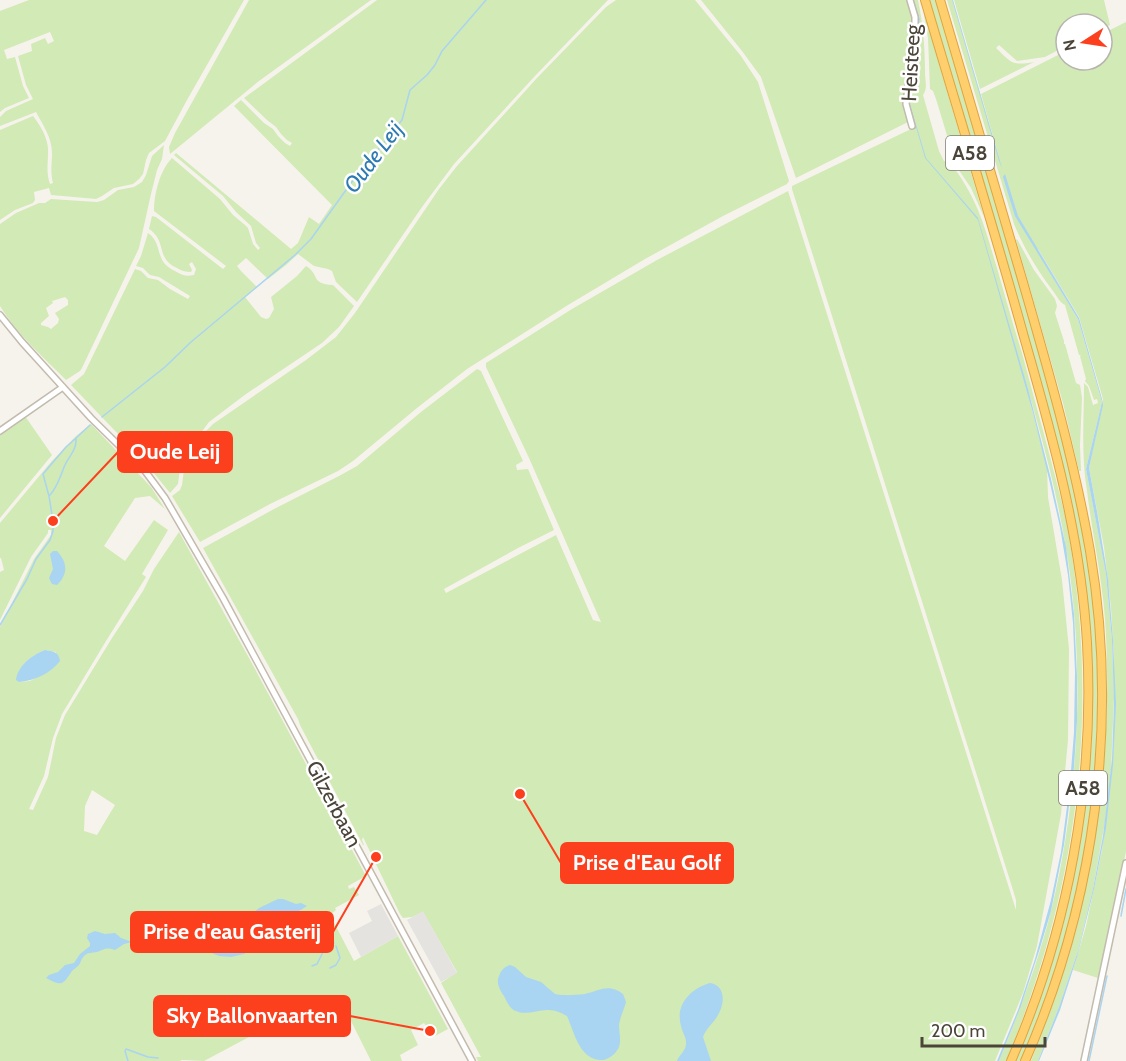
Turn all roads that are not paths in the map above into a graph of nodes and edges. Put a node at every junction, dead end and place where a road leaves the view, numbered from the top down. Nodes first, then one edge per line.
1 (910, 0) edge
2 (926, 0) edge
3 (940, 0) edge
4 (912, 126) dead end
5 (0, 315) edge
6 (63, 387) junction
7 (0, 431) edge
8 (1126, 863) edge
9 (472, 1061) edge
10 (1011, 1061) edge
11 (1025, 1061) edge
12 (1084, 1061) edge

1 - 4 street, Heisteeg
2 - 10 highway, A58
3 - 11 highway, A58
5 - 6 street, Gilzerbaan
6 - 7 street
6 - 9 street, Gilzerbaan
8 - 12 street

